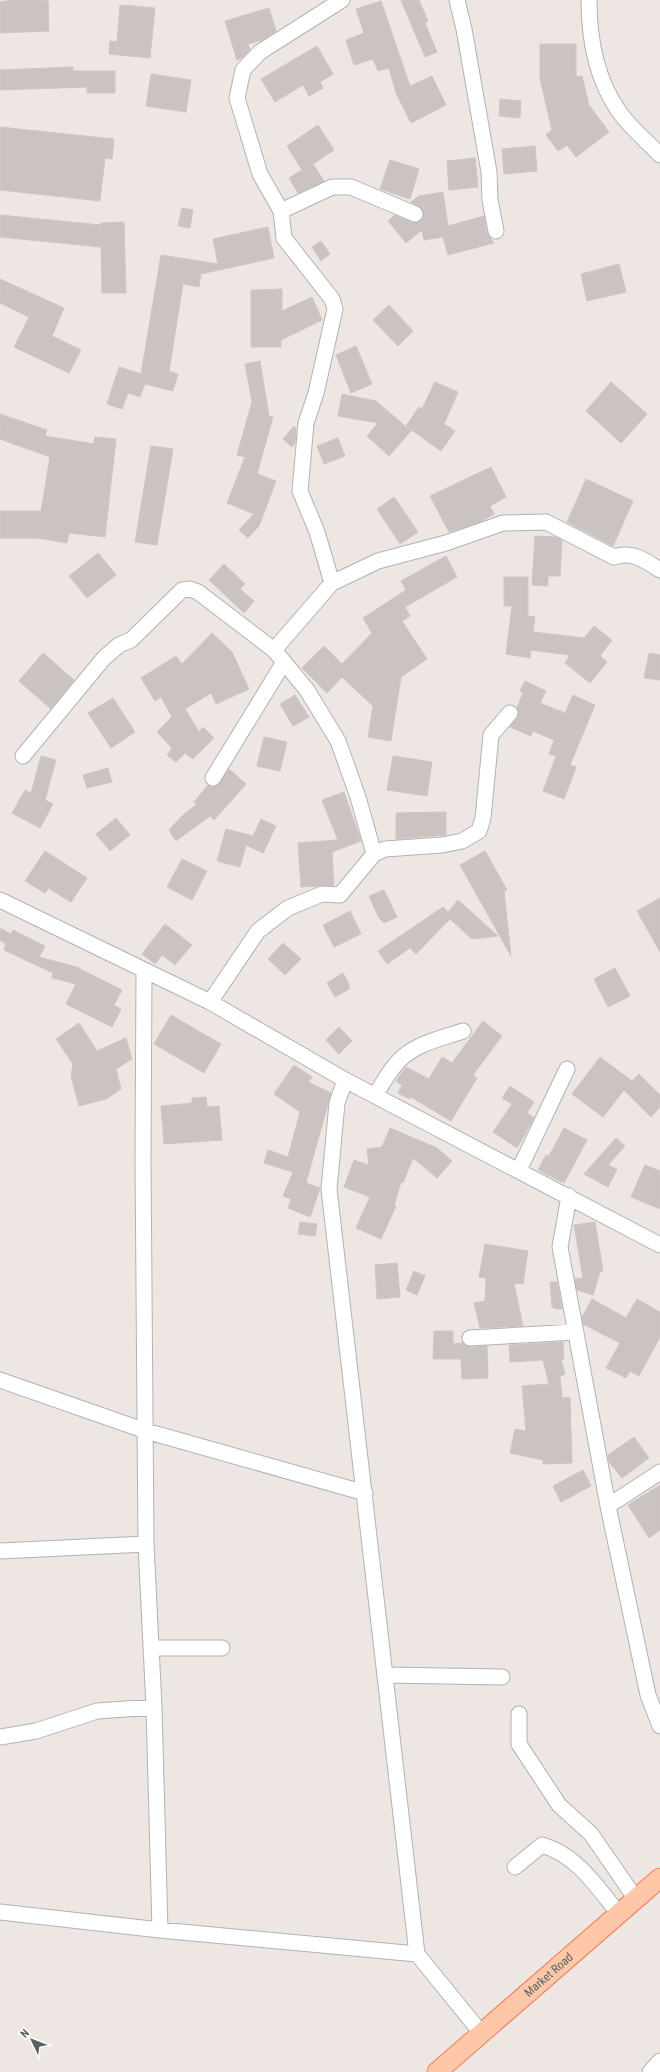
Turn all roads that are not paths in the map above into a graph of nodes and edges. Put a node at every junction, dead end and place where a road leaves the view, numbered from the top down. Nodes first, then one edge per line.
1 (342, 0) edge
2 (457, 0) edge
3 (589, 0) edge
4 (660, 155) edge
5 (281, 211) junction
6 (414, 214) dead end
7 (496, 231) dead end
8 (660, 570) edge
9 (332, 583) junction
10 (274, 650) junction
11 (284, 662) junction
12 (510, 713) dead end
13 (23, 756) dead end
14 (213, 778) dead end
15 (374, 854) junction
16 (0, 900) edge
17 (144, 970) junction
18 (210, 1002) junction
19 (463, 1032) dead end
20 (567, 1069) dead end
21 (345, 1080) junction
22 (375, 1095) junction
23 (519, 1170) junction
24 (569, 1196) junction
25 (660, 1245) edge
26 (576, 1332) junction
27 (470, 1338) dead end
28 (0, 1380) edge
29 (146, 1431) junction
30 (660, 1472) edge
31 (365, 1493) junction
32 (608, 1506) junction
33 (146, 1544) junction
34 (0, 1551) edge
35 (151, 1648) junction
36 (222, 1648) dead end
37 (385, 1675) junction
38 (502, 1677) dead end
39 (154, 1707) junction
40 (519, 1714) dead end
41 (660, 1726) edge
42 (0, 1737) edge
43 (515, 1867) dead end
44 (660, 1878) edge
45 (636, 1899) junction
46 (0, 1912) edge
47 (620, 1914) junction
48 (160, 1930) junction
49 (417, 1954) junction
50 (482, 2034) junction
51 (660, 2061) edge
52 (443, 2070) edge
53 (650, 2072) edge

1 - 5 street
2 - 7 street
3 - 4 street
5 - 6 street
5 - 9 street
8 - 9 street
9 - 10 street
10 - 11 street
10 - 13 street
11 - 14 street
11 - 15 street
12 - 15 street
15 - 18 street
16 - 17 street
17 - 18 street
17 - 29 street
18 - 21 street
19 - 22 street
20 - 23 street
21 - 22 street
21 - 31 street
22 - 23 street
23 - 24 street
24 - 25 street
24 - 26 street
26 - 27 street
26 - 32 street
28 - 29 street
29 - 31 street
29 - 33 street
30 - 32 street
31 - 37 street
32 - 41 street
33 - 34 street
33 - 35 street
35 - 36 street
35 - 39 street
37 - 38 street
37 - 49 street
39 - 42 street
39 - 48 street
40 - 45 street
43 - 47 street
44 - 45 main road, Market Road
45 - 47 main road, Market Road
46 - 48 street
47 - 50 main road, Market Road
48 - 49 street
49 - 50 street
50 - 52 main road, Market Road
51 - 53 street

